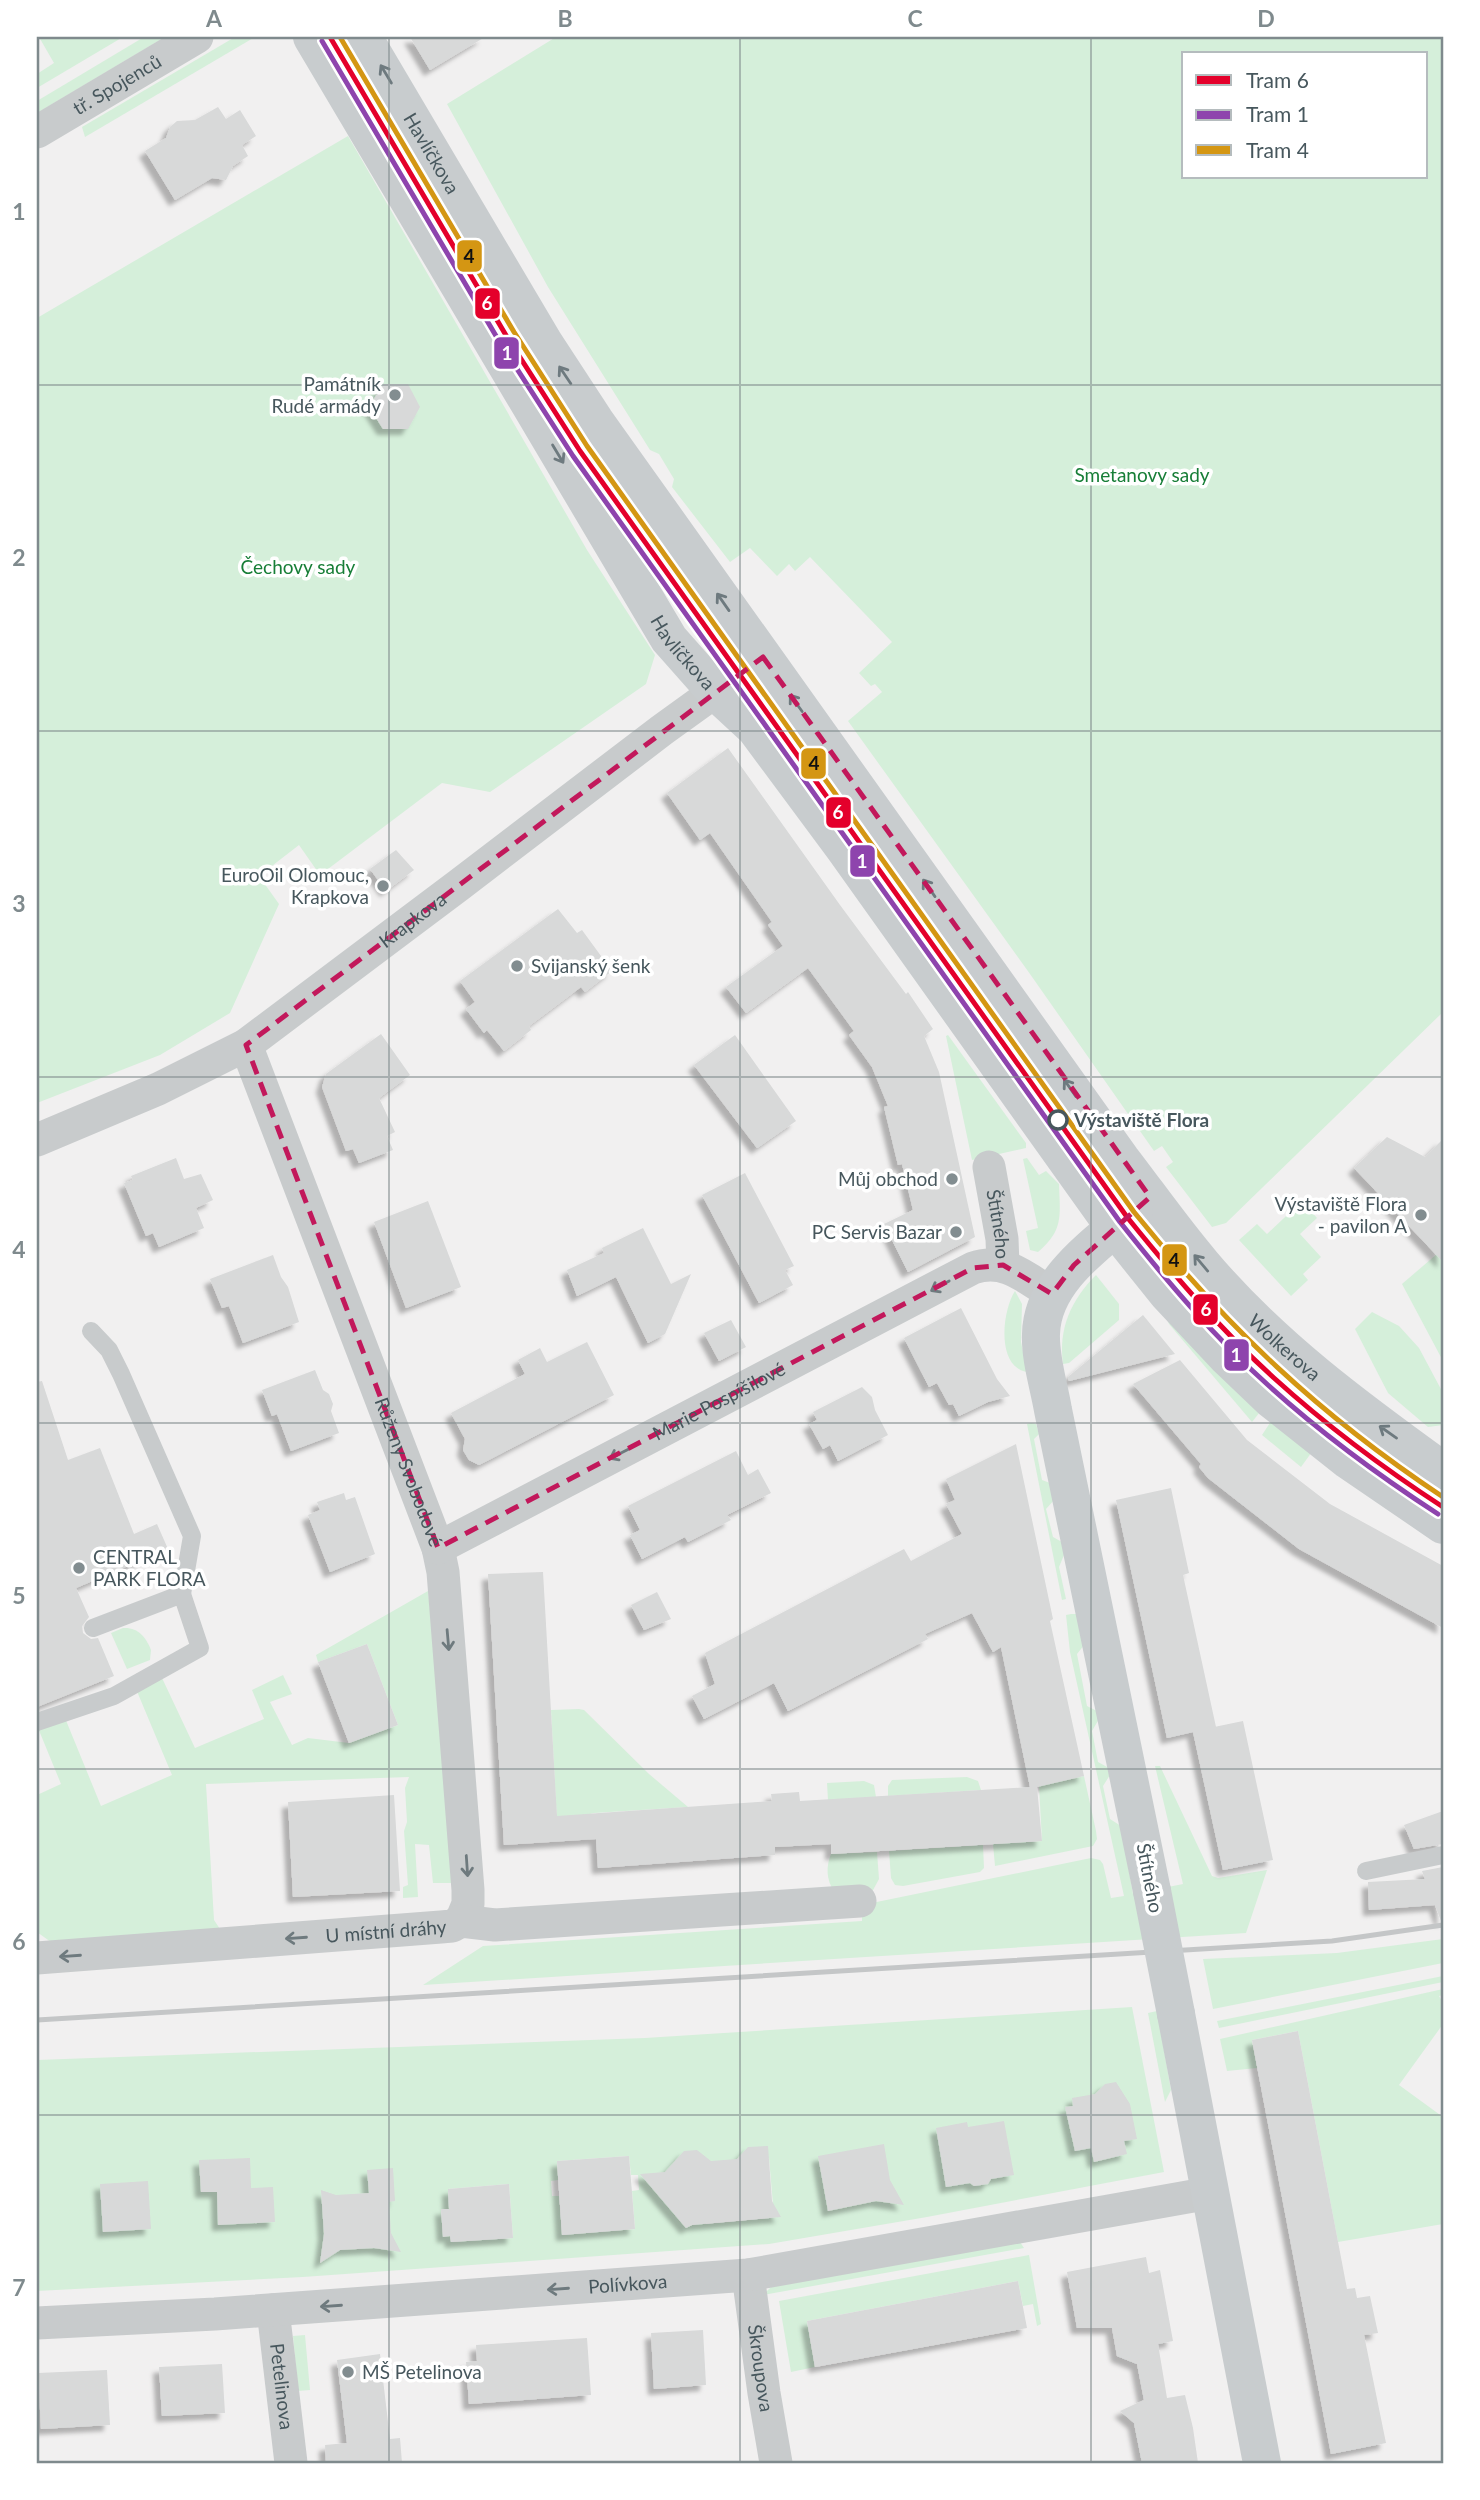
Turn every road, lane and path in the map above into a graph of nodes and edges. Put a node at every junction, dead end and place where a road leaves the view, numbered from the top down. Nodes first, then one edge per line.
1 (197, 37) edge
2 (312, 37) edge
3 (363, 37) edge
4 (37, 132) edge
5 (763, 657) junction
6 (715, 691) junction
7 (246, 1045) junction
8 (37, 1140) edge
9 (989, 1167) dead end
10 (1150, 1197) junction
11 (1115, 1228) junction
12 (1003, 1265) junction
13 (1052, 1294) junction
14 (91, 1331) dead end
15 (1443, 1471) edge
16 (1436, 1506) edge
17 (441, 1560) junction
18 (182, 1594) junction
19 (93, 1628) dead end
20 (37, 1722) edge
21 (1443, 1855) edge
22 (1366, 1871) dead end
23 (860, 1901) dead end
24 (461, 1920) junction
25 (37, 1958) edge
26 (1210, 2193) junction
27 (748, 2275) junction
28 (273, 2310) junction
29 (37, 2323) edge
30 (291, 2463) edge
31 (776, 2463) edge
32 (1262, 2463) edge

1 - 4 street, tř. Spojenců
2 -> 6 street, Havlíčkova
5 -> 3 street, Havlíčkova
5 - 6 street, Krapkova
10 -> 5 street, Havlíčkova
6 - 7 street, Krapkova
6 - 11 street, Havlíčkova
7 - 8 street, Krapkova
7 - 17 street, Růženy Svobodové
9 - 12 street, Štítného
10 - 11 street, Štítného
15 -> 10 street, Wolkerova
11 - 13 street, Štítného
11 - 16 street
12 - 13 street, Štítného
12 -> 17 street, Marie Pospíšilové
13 - 26 street, Štítného, bridge
14 - 18 lane
17 -> 24 street, Růženy Svobodové
18 - 19 lane
18 - 20 lane
21 - 22 lane
23 - 24 street, U místní dráhy
24 -> 25 street, U místní dráhy
26 - 27 street, Polívkova
26 - 32 street, Štítného
27 -> 28 street, Polívkova
27 - 31 street, Škroupova
28 - 29 street, Polívkova
28 - 30 street, Petelinova

